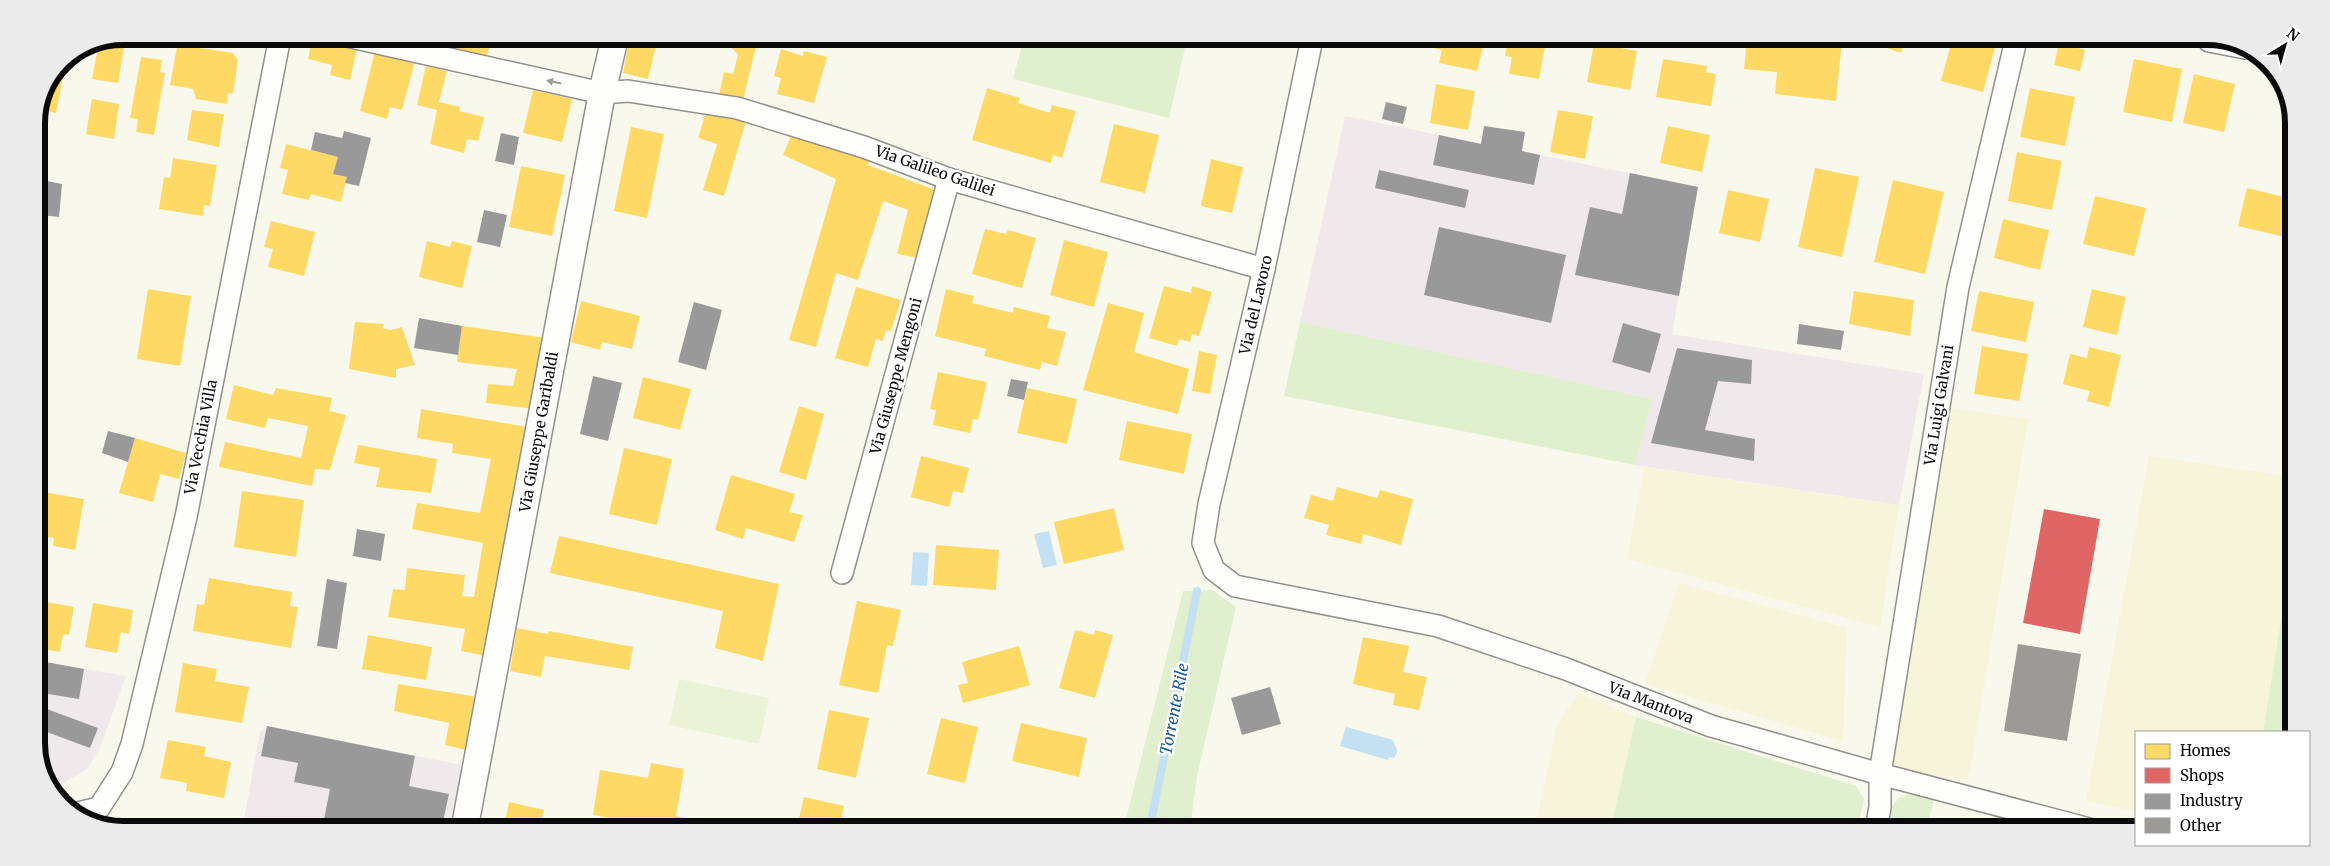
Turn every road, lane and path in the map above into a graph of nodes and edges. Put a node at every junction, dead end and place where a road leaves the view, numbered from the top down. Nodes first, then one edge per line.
1 (278, 45) edge
2 (421, 45) edge
3 (612, 45) edge
4 (1311, 45) edge
5 (2015, 45) edge
6 (602, 93) junction
7 (949, 179) junction
8 (1264, 269) junction
9 (1214, 570) joint
10 (842, 574) dead end
11 (1880, 774) junction
12 (85, 811) edge
13 (466, 821) edge
14 (1877, 821) edge
15 (2059, 821) edge

1 - 12 street, Via Vecchia Villa
6 -> 2 street, Via Galileo Galilei
3 - 6 street, Via Giuseppe Garibaldi
4 - 8 street, Via del Lavoro
5 - 11 street, Via Luigi Galvani
6 - 7 street, Via Galileo Galilei
6 - 13 street, Via Giuseppe Garibaldi
7 - 8 street, Via Galileo Galilei
7 - 10 street, Via Giuseppe Mengoni
8 - 9 street, Via del Lavoro
9 - 11 street, Via Mantova
11 - 14 street, Via Luigi Galvani
11 - 15 street, Via Mantova

